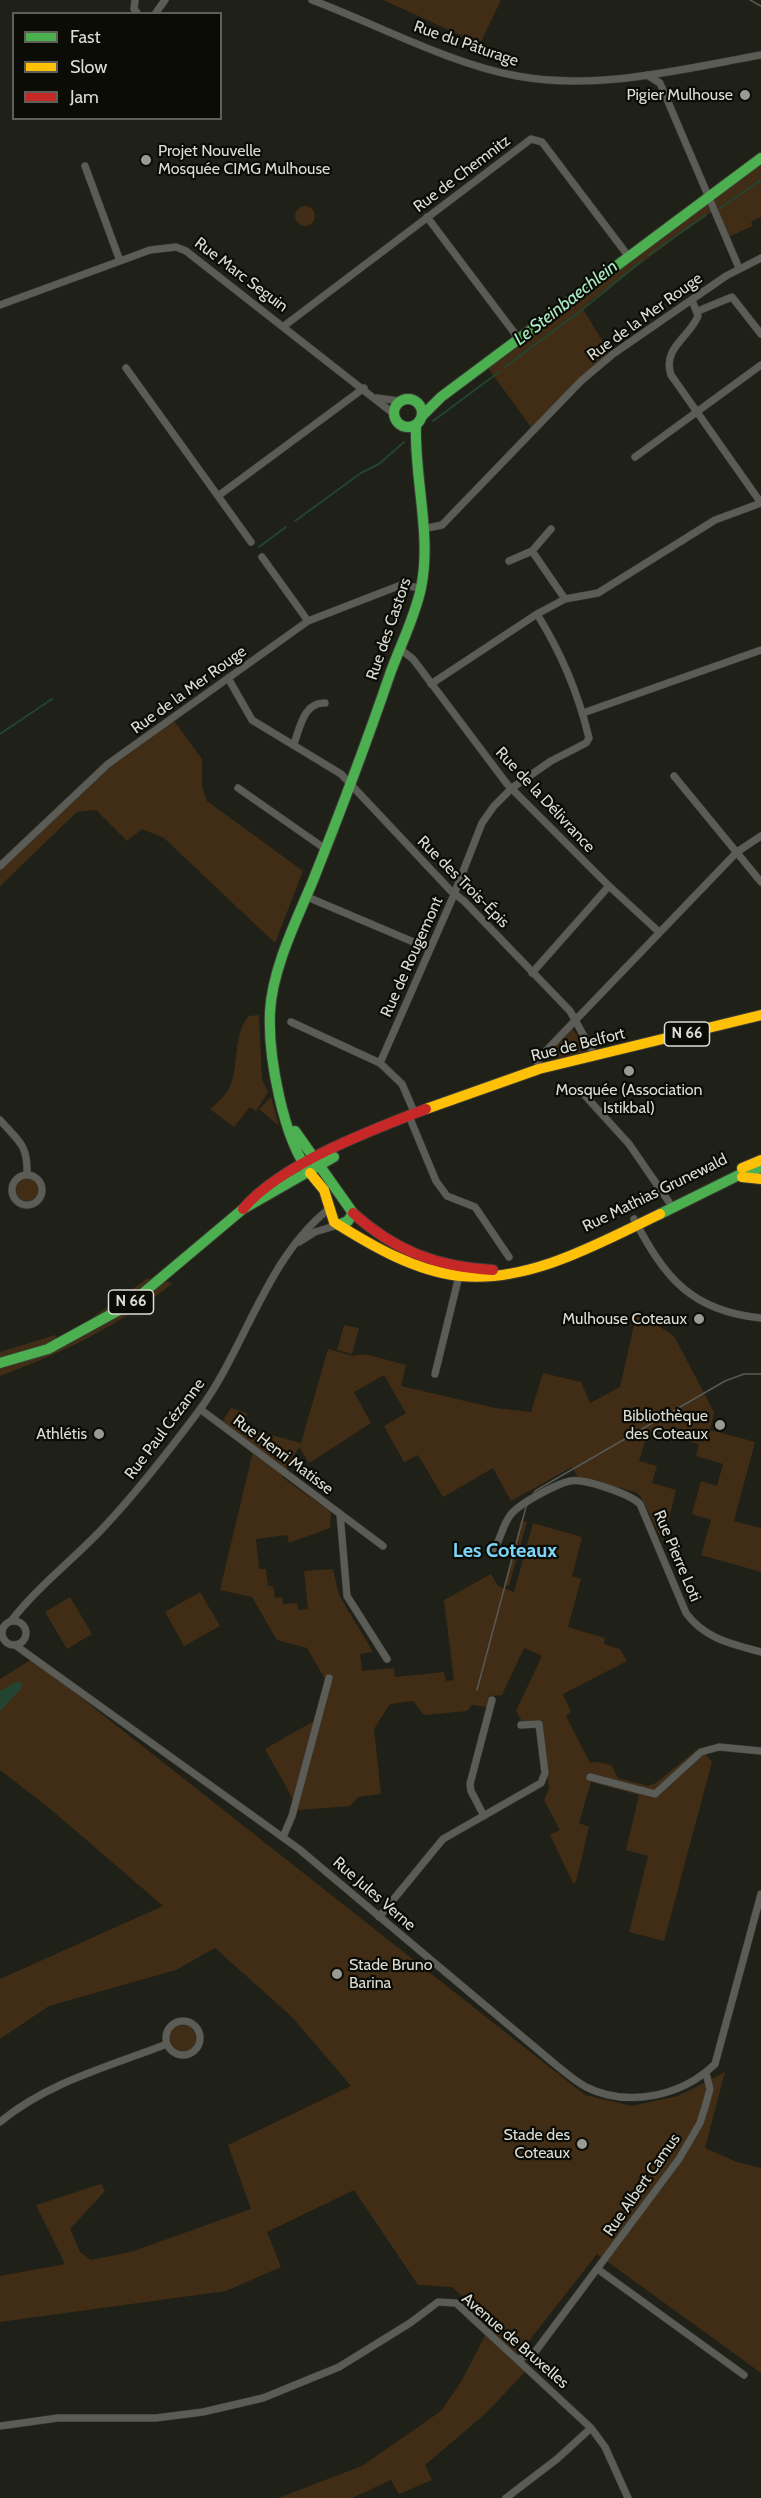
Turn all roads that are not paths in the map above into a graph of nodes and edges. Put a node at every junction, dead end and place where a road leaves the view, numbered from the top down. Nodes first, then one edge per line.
1 (312, 0) edge
2 (761, 55) edge
3 (668, 71) junction
4 (646, 75) junction
5 (660, 83) junction
6 (761, 158) edge
7 (86, 166) dead end
8 (708, 196) junction
9 (427, 217) junction
10 (630, 257) junction
11 (761, 258) edge
12 (120, 261) junction
13 (739, 268) junction
14 (692, 300) junction
15 (0, 305) edge
16 (698, 311) junction
17 (284, 326) junction
18 (761, 334) edge
19 (519, 339) junction
20 (761, 365) edge
21 (126, 368) dead end
22 (364, 388) junction
23 (441, 397) junction
24 (377, 398) junction
25 (406, 400) junction
26 (697, 413) junction
27 (394, 414) junction
28 (414, 423) junction
29 (635, 457) dead end
30 (218, 496) junction
31 (761, 503) edge
32 (423, 529) junction
33 (551, 529) dead end
34 (250, 542) dead end
35 (532, 550) junction
36 (262, 557) dead end
37 (510, 561) dead end
38 (421, 588) junction
39 (565, 599) junction
40 (537, 614) junction
41 (308, 621) junction
42 (400, 648) junction
43 (761, 650) edge
44 (228, 678) junction
45 (430, 684) junction
46 (325, 703) dead end
47 (583, 712) junction
48 (294, 744) junction
49 (674, 776) dead end
50 (349, 782) junction
51 (238, 788) dead end
52 (512, 788) junction
53 (761, 836) edge
54 (324, 848) junction
55 (737, 852) junction
56 (0, 866) edge
57 (761, 882) edge
58 (609, 886) junction
59 (454, 893) junction
60 (305, 896) junction
61 (659, 932) junction
62 (430, 949) junction
63 (532, 973) junction
64 (760, 1016) edge
65 (291, 1022) dead end
66 (574, 1022) junction
67 (595, 1056) junction
68 (380, 1063) junction
69 (539, 1069) junction
70 (579, 1089) dead end
71 (279, 1090) junction
72 (412, 1115) junction
73 (0, 1120) edge
74 (334, 1157) junction
75 (761, 1160) edge
76 (309, 1166) junction
77 (761, 1168) edge
78 (27, 1175) junction
79 (734, 1179) junction
80 (761, 1179) edge
81 (339, 1194) junction
82 (669, 1202) junction
83 (330, 1208) junction
84 (350, 1210) junction
85 (635, 1222) junction
86 (338, 1225) junction
87 (297, 1243) junction
88 (509, 1257) dead end
89 (459, 1272) junction
90 (761, 1318) edge
91 (0, 1363) edge
92 (435, 1374) dead end
93 (200, 1409) junction
94 (340, 1514) junction
95 (383, 1546) dead end
96 (490, 1553) dead end
97 (22, 1608) junction
98 (11, 1622) junction
99 (24, 1627) junction
100 (1, 1637) edge
101 (24, 1638) junction
102 (12, 1645) junction
103 (0, 1650) edge
104 (761, 1652) edge
105 (34, 1657) junction
106 (387, 1659) dead end
107 (328, 1678) dead end
108 (492, 1700) dead end
109 (521, 1725) dead end
110 (761, 1751) edge
111 (590, 1777) dead end
112 (484, 1816) junction
113 (283, 1837) junction
114 (761, 1894) edge
115 (379, 1917) junction
116 (167, 2044) junction
117 (706, 2073) junction
118 (0, 2122) edge
119 (599, 2270) junction
120 (519, 2359) junction
121 (744, 2375) dead end
122 (0, 2426) edge
123 (591, 2428) junction
124 (506, 2498) edge
125 (628, 2498) edge

1 - 4 street, Rue du Pâturage
2 - 3 street, Rue du Pâturage
3 - 4 street, Rue du Pâturage
3 - 5 street
4 - 5 street
5 - 8 street
6 - 8 street
7 - 12 street
8 - 10 street
8 - 13 street
9 - 10 street, Rue de Chemnitz
9 - 17 street, Rue de Chemnitz
9 - 19 street
10 - 19 street
11 - 13 street, Rue de la Mer Rouge
12 - 15 street, Rue Marc Seguin
12 - 17 street, Rue Marc Seguin
13 - 14 street, Rue de la Mer Rouge
14 - 16 street
14 - 32 street, Rue de la Mer Rouge
16 - 18 street
16 - 26 street
17 - 22 street, Rue Marc Seguin
19 - 23 street
20 - 26 street
21 - 30 street
22 - 24 street, Rue Marc Seguin
22 - 30 street
23 - 25 street, Rue Marc Seguin
23 - 28 street
24 - 25 street, Rue Marc Seguin
24 - 27 street, Rue Marc Seguin
25 - 27 street
25 - 28 street
26 - 29 street
26 - 31 street
27 - 28 street
28 - 32 street, Rue des Castors
30 - 34 street
31 - 39 street
32 - 38 street, Rue des Castors
33 - 35 street
35 - 37 street
35 - 39 street
36 - 41 street
38 - 41 street, Rue de la Mer Rouge
38 - 42 street, Rue des Castors
39 - 40 street
40 - 45 street
40 - 47 street
41 - 44 street, Rue de la Mer Rouge
42 - 45 street, Rue de la Délivrance
42 - 50 street, Rue des Castors
43 - 47 street
44 - 48 street, Rue des Trois-Épis
44 - 56 street, Rue de la Mer Rouge
45 - 52 street, Rue de la Délivrance
46 - 48 street
47 - 52 street, Rue de Rougemont
48 - 50 street, Rue des Trois-Épis
49 - 55 street
50 - 54 street, Rue des Castors
50 - 59 street, Rue des Trois-Épis
51 - 54 street
52 - 58 street, Rue de la Délivrance
52 - 59 street, Rue de Rougemont
53 - 55 street
54 - 60 street, Rue des Castors
55 - 57 street
55 - 61 street
58 - 61 street, Rue de la Délivrance
58 - 63 street
59 - 62 street, Rue de Rougemont
59 - 63 street, Rue des Trois-Épis
60 - 62 street
60 - 71 street, Rue des Castors
61 - 66 street
62 - 68 street, Rue de Rougemont
63 - 66 street, Rue des Trois-Épis
64 - 67 street, Rue de Belfort / N 66
65 - 68 street
66 - 67 street, Rue des Trois-Épis
66 - 69 street
67 - 69 street, Rue de Belfort / N 66
68 - 72 street
69 - 72 street, Rue de Belfort / N 66
70 - 82 street
71 - 76 street, Rue des Castors
71 - 76 street
72 - 74 street, Rue de Belfort / N 66
72 - 76 street, Rue de Belfort / N 66
72 - 88 street
73 - 78 street
74 - 76 street, Rue de Belfort / N 66
74 - 81 street, Rue Mathias Grunewald
75 - 82 street, Rue Mathias Grunewald
76 - 81 street, Rue Mathias Grunewald
76 - 83 street
76 - 91 street, Rue de Belfort / N 66
77 - 79 street, Rue Mathias Grunewald
78 - 78 street
79 - 80 street, Rue Mathias Grunewald
79 - 85 street, Rue Mathias Grunewald
81 - 84 street, Rue Mathias Grunewald
82 - 85 street, Rue Mathias Grunewald
83 - 84 street
83 - 86 street
83 - 87 street, Rue Paul Cézanne
84 - 86 street
84 - 89 street, Rue Mathias Grunewald
85 - 89 street, Rue Mathias Grunewald
85 - 90 street
86 - 87 street, Rue Paul Cézanne
86 - 89 street, Rue Mathias Grunewald
87 - 93 street, Rue Paul Cézanne
89 - 92 street
93 - 94 street, Rue Henri Matisse
93 - 97 street, Rue Paul Cézanne
94 - 95 street
94 - 106 street, Rue Henri Matisse
96 - 104 street, Rue Pierre Loti
97 - 98 street, Rue Paul Cézanne
97 - 99 street
98 - 99 street
98 - 100 street
99 - 101 street
100 - 102 street
101 - 102 street
101 - 105 street, Rue Jules Verne
102 - 103 street
102 - 105 street, Rue Jules Verne
105 - 113 street, Rue Jules Verne
107 - 113 street
108 - 112 street
109 - 112 street
110 - 111 street
112 - 115 street
113 - 115 street, Rue Jules Verne
114 - 117 street
115 - 117 street, Rue Jules Verne
116 - 116 street
116 - 118 street
117 - 119 street, Rue Albert Camus
119 - 120 street, Rue Albert Camus
119 - 121 street
120 - 122 street, Avenue de Bruxelles
120 - 123 street, Avenue de Bruxelles
123 - 124 street
123 - 125 street, Avenue de Bruxelles

